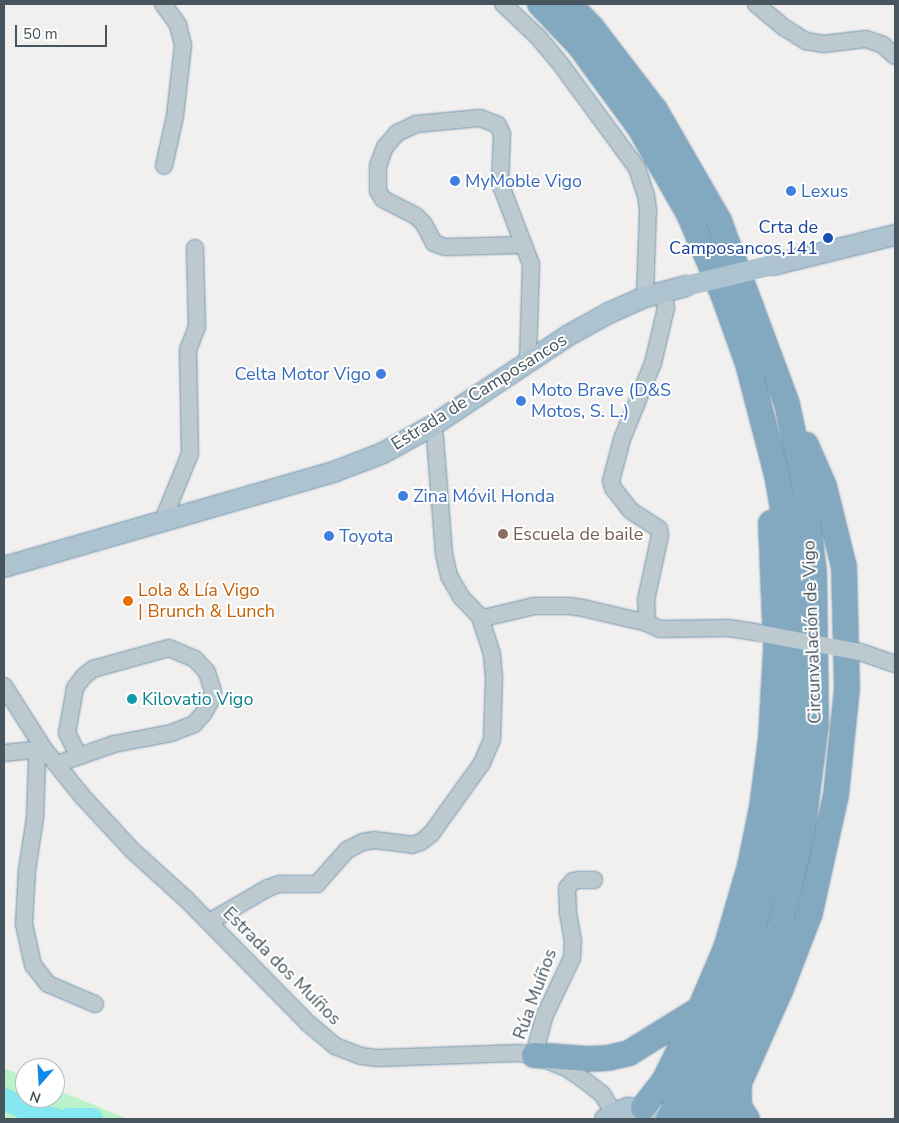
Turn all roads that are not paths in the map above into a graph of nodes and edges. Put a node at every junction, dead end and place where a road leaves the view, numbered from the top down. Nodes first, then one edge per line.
1 (162, 4) edge
2 (503, 4) edge
3 (540, 4) edge
4 (569, 4) edge
5 (756, 4) edge
6 (895, 56) edge
7 (164, 166) dead end
8 (895, 235) edge
9 (524, 245) junction
10 (195, 248) dead end
11 (654, 294) junction
12 (528, 361) junction
13 (748, 364) junction
14 (786, 404) junction
15 (432, 426) junction
16 (163, 520) junction
17 (4, 567) edge
18 (480, 617) junction
19 (647, 623) junction
20 (895, 664) edge
21 (4, 686) edge
22 (44, 749) junction
23 (4, 753) edge
24 (78, 756) junction
25 (57, 764) junction
26 (594, 880) dead end
27 (209, 922) junction
28 (95, 1004) dead end
29 (700, 1009) junction
30 (534, 1055) junction
31 (739, 1083) junction
32 (700, 1086) junction
33 (643, 1108) junction
34 (609, 1116) edge
35 (667, 1119) edge
36 (695, 1119) edge
37 (713, 1119) edge
38 (747, 1119) edge

1 - 7 street
2 - 11 street
3 - 13 highway, Circunvalación de Vigo
4 - 14 highway, Circunvalación de Vigo
5 - 6 street
8 - 11 main road, Estrada de Camposancos, bridge
9 - 9 street
9 - 12 street
10 - 16 street
11 - 12 main road, Estrada de Camposancos
11 - 19 street
12 - 15 main road, Estrada de Camposancos
13 - 29 highway
13 - 32 highway, Circunvalación de Vigo
14 - 31 highway
14 - 32 highway, Circunvalación de Vigo
15 - 16 main road, Estrada de Camposancos
15 - 18 street
16 - 17 main road, Estrada de Camposancos
18 - 19 street
18 - 27 street
19 - 20 street, bridge
21 - 22 street, Estrada dos Muíños
22 - 23 street
22 - 25 street, Estrada dos Muíños
22 - 28 street
24 - 24 street
24 - 25 street
25 - 27 street, Estrada dos Muíños
26 - 30 street, Rúa Muíños
27 - 30 street, Estrada dos Muíños
29 - 30 highway
29 - 33 highway
30 - 34 street, Estrada dos Muíños
31 - 37 highway
31 - 38 highway
32 - 35 highway, Circunvalación de Vigo
32 - 36 highway, Circunvalación de Vigo
33 - 34 main road
33 - 35 main road

